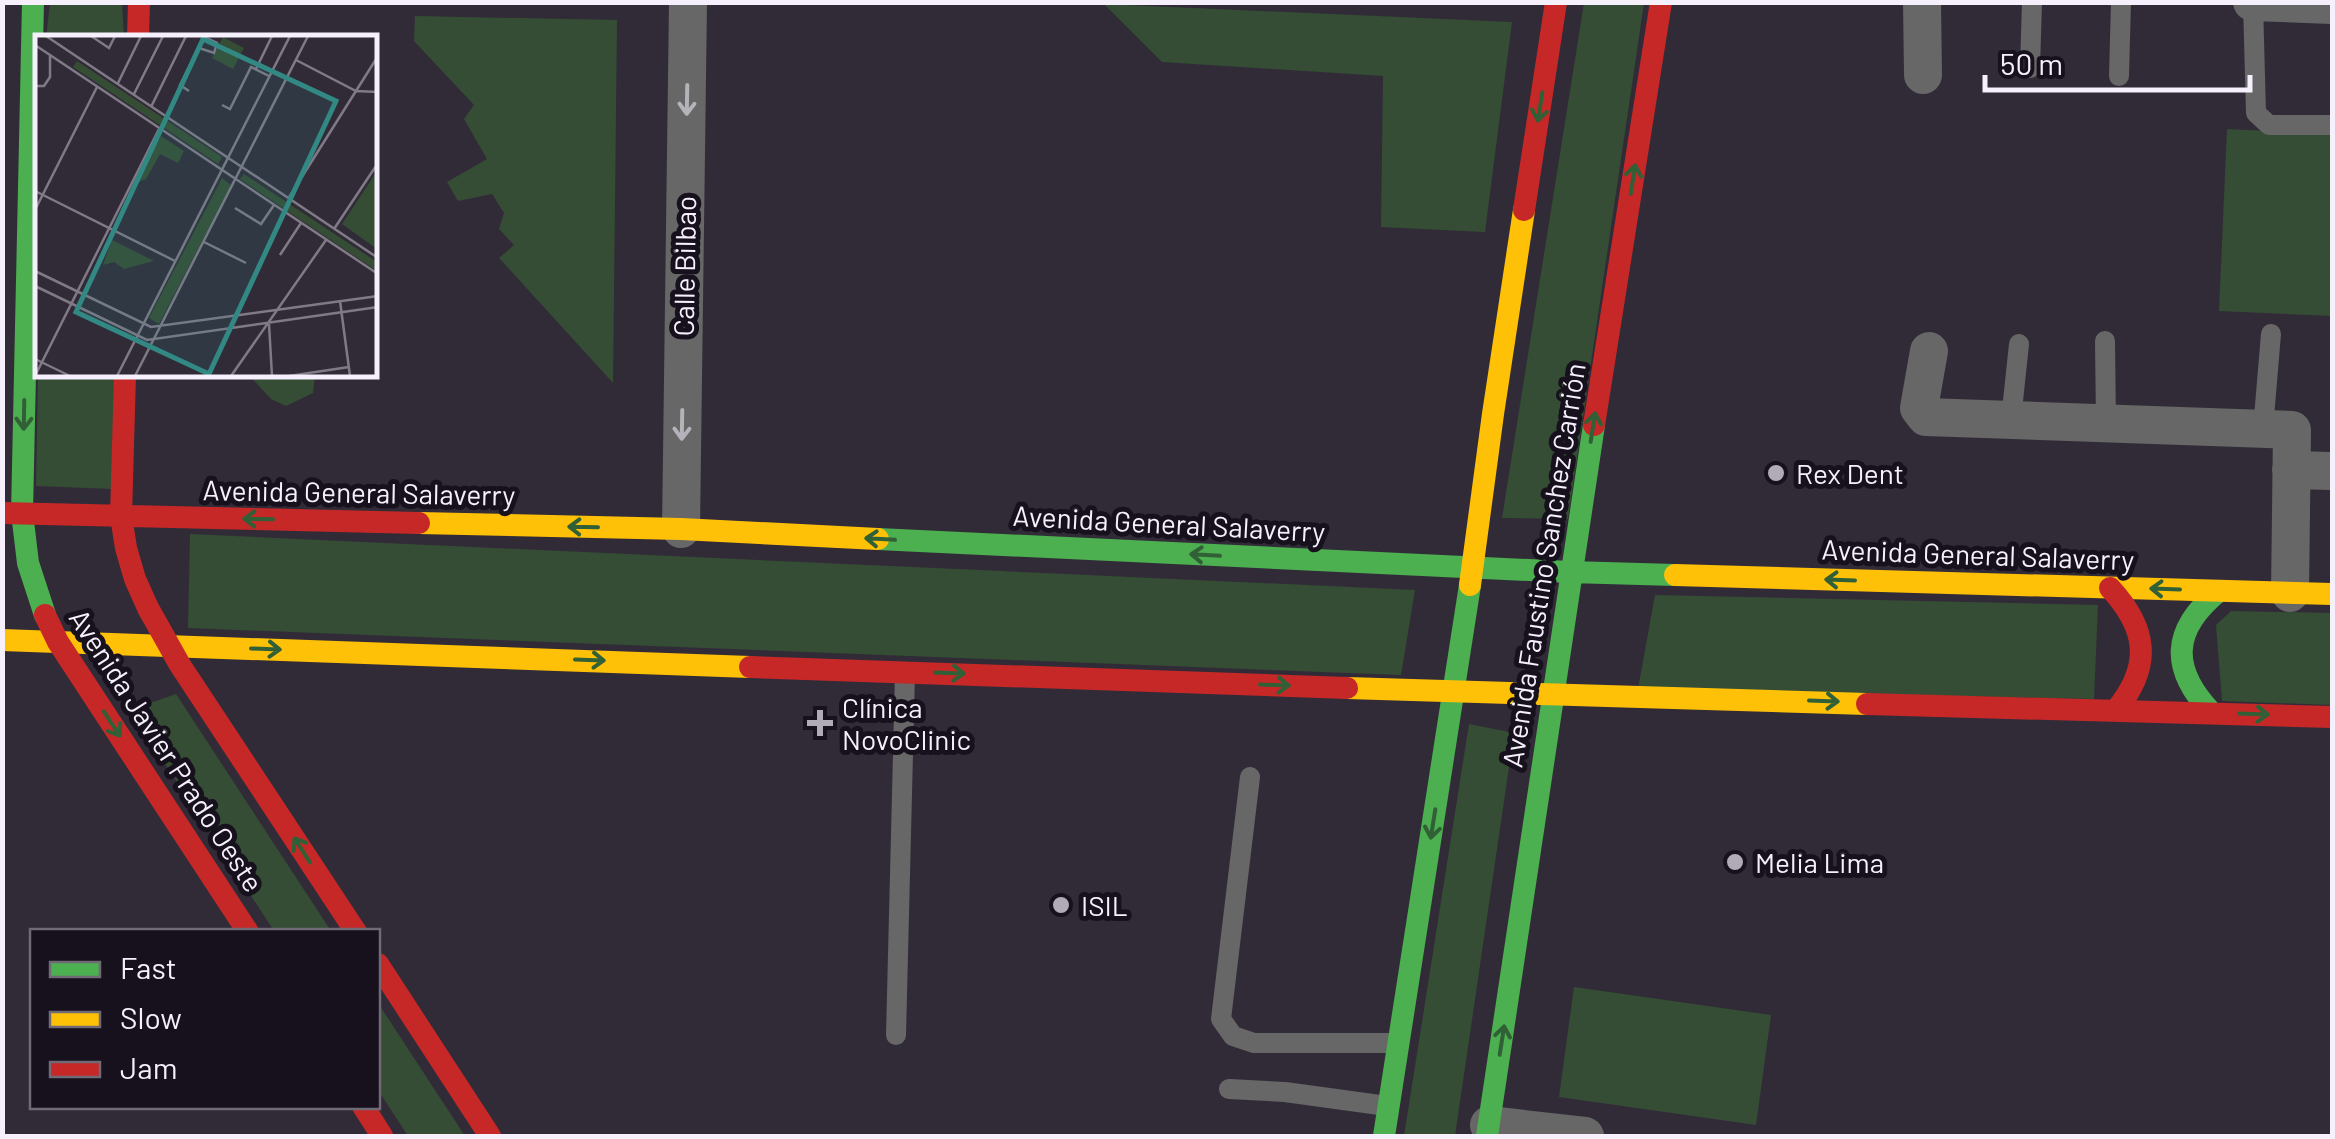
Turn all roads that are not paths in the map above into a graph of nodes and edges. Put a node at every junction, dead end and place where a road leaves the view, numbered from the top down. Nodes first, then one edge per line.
1 (33, 2) edge
2 (139, 2) edge
3 (688, 2) edge
4 (1556, 2) edge
5 (1660, 2) edge
6 (1922, 2) edge
7 (2032, 2) edge
8 (2121, 2) edge
9 (2253, 2) edge
10 (2319, 4) edge
11 (138, 35) edge
12 (2030, 68) dead end
13 (1923, 75) dead end
14 (2119, 76) dead end
15 (2332, 126) edge
16 (2271, 334) dead end
17 (2105, 341) dead end
18 (2019, 344) dead end
19 (1929, 351) dead end
20 (125, 378) edge
21 (2011, 420) junction
22 (2106, 423) junction
23 (2263, 428) junction
24 (2291, 470) junction
25 (2332, 470) edge
26 (12, 513) edge
27 (121, 516) junction
28 (681, 529) junction
29 (1473, 568) junction
30 (1570, 572) junction
31 (2110, 588) junction
32 (2219, 591) junction
33 (2290, 593) junction
34 (2332, 594) edge
35 (2, 640) edge
36 (58, 642) junction
37 (168, 645) junction
38 (906, 672) junction
39 (1454, 692) junction
40 (1554, 694) junction
41 (2116, 710) junction
42 (2212, 713) junction
43 (2332, 716) edge
44 (1250, 777) dead end
45 (246, 929) edge
46 (354, 929) edge
47 (380, 967) edge
48 (896, 1036) dead end
49 (1399, 1043) junction
50 (1229, 1089) dead end
51 (1389, 1106) junction
52 (364, 1109) edge
53 (1488, 1131) edge
54 (382, 1136) edge
55 (490, 1136) edge
56 (1384, 1136) edge
57 (1585, 1136) edge

1 -> 26 main road, Avenida Javier Prado Oeste
2 - 11 main road
3 -> 28 street, Calle Bilbao
4 -> 29 main road
30 -> 5 main road, Avenida Faustino Sanchez Carrión
6 - 13 street
7 - 12 lane
8 - 14 lane
9 - 10 street
9 - 15 lane
16 - 23 lane
17 - 22 lane
18 - 21 lane
19 - 21 street
20 - 27 main road, Avenida Javier Prado Oeste
21 - 22 street
22 - 23 street
23 - 24 street
24 - 25 street
24 - 33 street
26 - 27 main road, Avenida General Salaverry
26 - 36 main road, Avenida Javier Prado Oeste
28 -> 27 main road, Avenida General Salaverry
27 - 37 main road, Avenida Javier Prado Oeste
29 -> 28 main road, Avenida General Salaverry
29 - 30 main road, Avenida General Salaverry
29 - 39 main road
31 -> 30 main road, Avenida General Salaverry
30 - 40 main road, Avenida Faustino Sanchez Carrión
32 -> 31 main road, Avenida General Salaverry
31 - 41 main road
32 - 33 main road, Avenida General Salaverry
32 - 42 main road
33 - 34 main road, Avenida General Salaverry
35 - 36 main road
36 - 37 main road
36 -> 45 main road, Avenida Javier Prado Oeste
37 -> 38 main road
46 -> 37 main road, Avenida Javier Prado Oeste
38 -> 39 main road
38 - 48 lane
39 - 40 main road
39 -> 49 main road
40 -> 41 main road
53 -> 40 main road, Avenida Faustino Sanchez Carrión
41 - 42 main road
42 -> 43 main road
44 - 49 lane
47 - 55 main road
49 - 51 main road
50 - 51 lane
51 - 56 main road
52 - 54 main road
53 - 57 street

